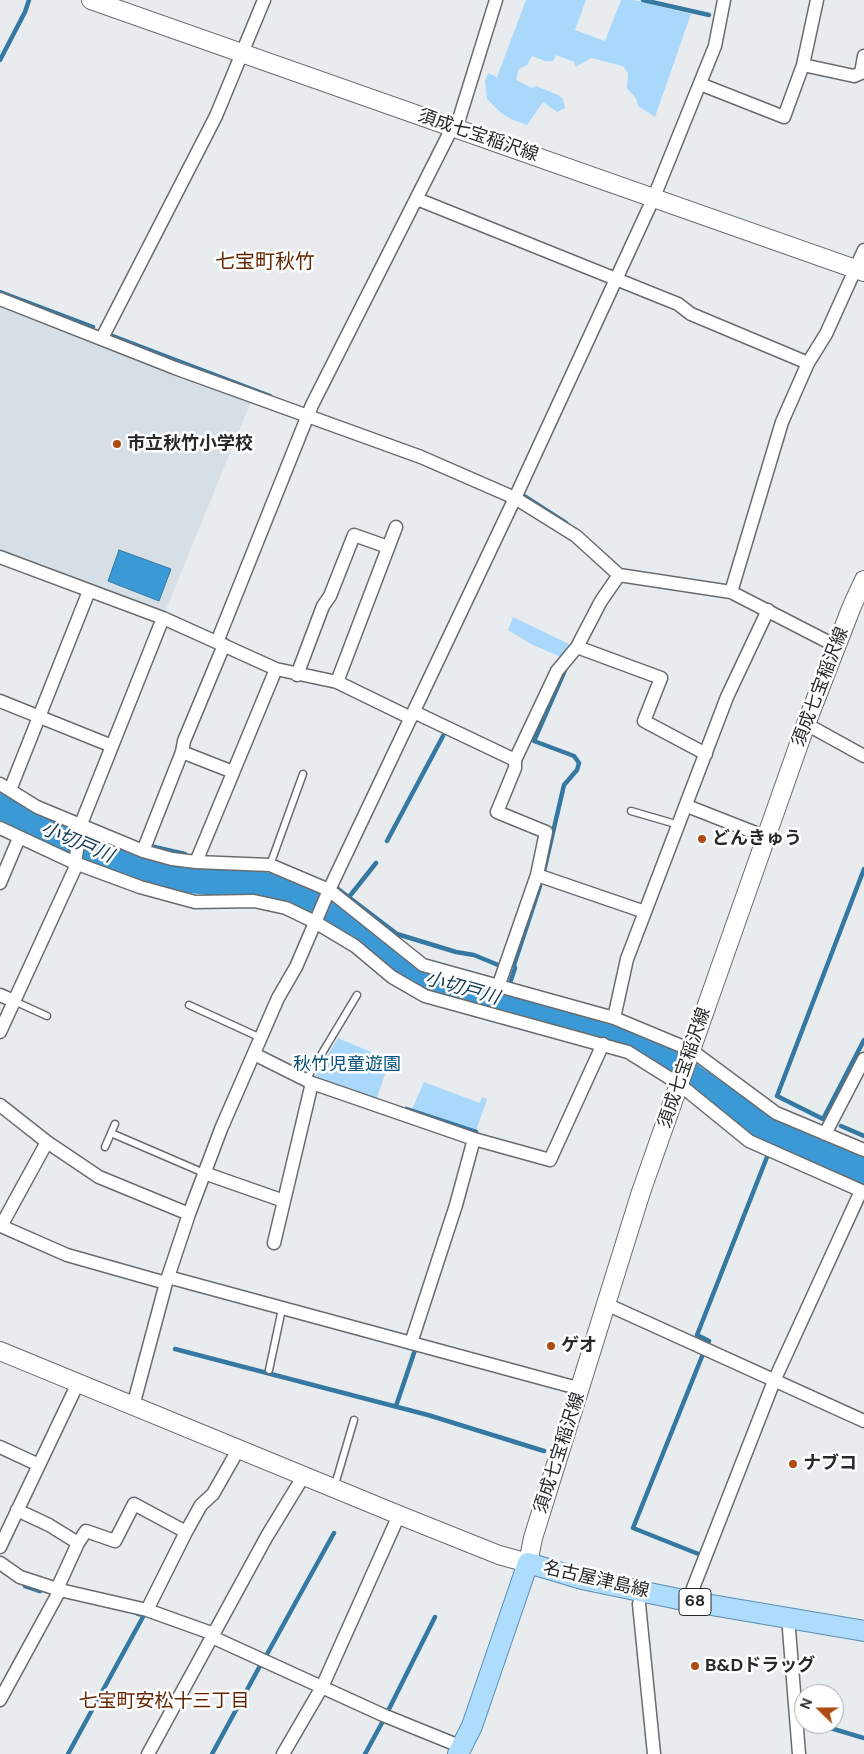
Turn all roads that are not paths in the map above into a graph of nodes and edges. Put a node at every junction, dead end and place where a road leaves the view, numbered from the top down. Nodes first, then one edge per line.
1 (91, 0) edge
2 (264, 0) edge
3 (496, 0) edge
4 (721, 0) edge
5 (817, 0) edge
6 (242, 54) junction
7 (864, 56) edge
8 (803, 65) junction
9 (700, 84) junction
10 (454, 128) junction
11 (654, 197) junction
12 (417, 199) junction
13 (864, 250) edge
14 (860, 270) edge
15 (616, 280) junction
16 (0, 299) edge
17 (102, 338) junction
18 (808, 363) junction
19 (308, 417) junction
20 (515, 498) junction
21 (396, 527) dead end
22 (388, 548) junction
23 (0, 557) edge
24 (619, 575) junction
25 (864, 580) edge
26 (89, 591) junction
27 (731, 592) junction
28 (768, 610) junction
29 (163, 618) junction
30 (220, 644) junction
31 (836, 646) junction
32 (577, 647) junction
33 (276, 669) junction
34 (297, 675) junction
35 (337, 682) junction
36 (0, 701) edge
37 (413, 715) junction
38 (40, 717) junction
39 (806, 724) junction
40 (112, 746) junction
41 (182, 752) junction
42 (706, 754) junction
43 (864, 756) edge
44 (515, 760) junction
45 (233, 772) junction
46 (303, 774) dead end
47 (5, 787) edge
48 (687, 806) junction
49 (631, 811) dead end
50 (679, 825) junction
51 (81, 827) junction
52 (0, 828) edge
53 (766, 837) junction
54 (19, 838) junction
55 (143, 851) junction
56 (76, 862) junction
57 (196, 862) junction
58 (270, 865) junction
59 (537, 875) junction
60 (0, 883) edge
61 (328, 892) junction
62 (645, 912) junction
63 (316, 920) junction
64 (498, 986) junction
65 (0, 995) edge
66 (356, 995) dead end
67 (14, 1001) junction
68 (189, 1005) dead end
69 (47, 1016) dead end
70 (614, 1018) junction
71 (0, 1032) edge
72 (261, 1038) junction
73 (603, 1044) junction
74 (254, 1054) junction
75 (690, 1054) junction
76 (864, 1059) edge
77 (309, 1081) junction
78 (680, 1082) junction
79 (0, 1105) edge
80 (115, 1124) dead end
81 (111, 1133) junction
82 (825, 1134) junction
83 (474, 1139) junction
84 (47, 1142) junction
85 (105, 1147) dead end
86 (864, 1150) edge
87 (204, 1173) junction
88 (863, 1192) edge
89 (284, 1201) junction
90 (189, 1214) junction
91 (1, 1227) edge
92 (274, 1243) dead end
93 (167, 1280) junction
94 (606, 1304) junction
95 (282, 1309) junction
96 (411, 1342) junction
97 (0, 1351) edge
98 (269, 1370) dead end
99 (774, 1382) junction
100 (78, 1383) junction
101 (581, 1389) junction
102 (133, 1406) junction
103 (354, 1420) dead end
104 (864, 1421) edge
105 (0, 1447) edge
106 (238, 1450) junction
107 (39, 1464) junction
108 (303, 1477) junction
109 (334, 1489) junction
110 (17, 1510) junction
111 (398, 1516) junction
112 (186, 1532) junction
113 (78, 1543) junction
114 (0, 1546) edge
115 (0, 1563) edge
116 (528, 1563) junction
117 (58, 1590) junction
118 (642, 1591) junction
119 (688, 1601) junction
120 (147, 1610) junction
121 (788, 1617) junction
122 (863, 1629) edge
123 (213, 1636) junction
124 (322, 1687) junction
125 (0, 1700) edge
126 (460, 1750) edge
127 (148, 1754) edge
128 (283, 1754) edge
129 (654, 1754) edge
130 (799, 1754) edge

1 - 6 main road, 須成七宝稲沢線
2 - 6 street
3 - 10 street
4 - 9 street
5 - 8 street
6 - 10 main road, 須成七宝稲沢線
6 - 17 street
7 - 8 street
8 - 9 street
9 - 11 street
10 - 11 main road, 須成七宝稲沢線
10 - 12 street
11 - 14 main road, 須成七宝稲沢線
11 - 15 street
12 - 15 street
12 - 19 street
13 - 14 street
14 - 18 street
15 - 18 street
15 - 20 street
16 - 17 street
17 - 19 street
18 - 27 street
19 - 20 street
19 - 30 street
20 - 24 street
20 - 37 street
21 - 22 street
22 - 34 street
22 - 35 street
23 - 26 street
24 - 27 street
24 - 32 street
25 - 31 main road, 須成七宝稲沢線
26 - 29 street
26 - 38 street
27 - 28 street
28 - 31 street
28 - 42 street
29 - 30 street
29 - 40 street
30 - 33 street
30 - 41 street
31 - 39 main road, 須成七宝稲沢線
32 - 42 street
32 - 44 street
33 - 34 street
33 - 45 street
34 - 35 street
35 - 37 street
36 - 38 street
37 - 44 street
37 - 61 street
38 - 40 street
38 - 47 street
39 - 43 street
39 - 53 main road, 須成七宝稲沢線
40 - 51 street
41 - 45 street
41 - 55 street
42 - 48 street
44 - 59 street
45 - 57 street
46 - 58 lane
47 - 51 street
48 - 50 street
48 - 53 street
49 - 50 lane
50 - 62 street
51 - 55 street
51 - 56 street
52 - 54 street
53 - 75 main road, 須成七宝稲沢線
54 - 56 street
54 - 60 street
55 - 57 street
56 - 63 street
56 - 67 street
57 - 58 street
58 - 61 street
59 - 62 street
59 - 64 street
61 - 63 street
61 - 64 street
62 - 70 street
63 - 72 street
63 - 73 street
64 - 70 street
65 - 67 street
66 - 77 lane
67 - 69 lane
67 - 71 street
68 - 72 lane
70 - 75 street
72 - 74 street
73 - 78 street
73 - 83 street
74 - 77 street
74 - 87 street
75 - 78 main road, 須成七宝稲沢線
75 - 82 street
76 - 82 street
77 - 83 street
77 - 89 street
78 - 88 street
78 - 94 main road, 須成七宝稲沢線
79 - 84 street
80 - 81 lane
81 - 85 lane
81 - 87 lane
82 - 86 street
83 - 96 street
84 - 90 street
84 - 91 street
87 - 89 street
87 - 90 street
88 - 99 street
89 - 92 street
90 - 93 street
91 - 93 street
93 - 95 street
93 - 102 street
94 - 99 street
94 - 101 main road, 須成七宝稲沢線
95 - 96 street
95 - 98 lane
96 - 101 street
97 - 100 main road
99 - 104 street
99 - 119 street
100 - 102 main road
100 - 107 street
101 - 116 main road, 須成七宝稲沢線
102 - 106 main road
103 - 109 lane
105 - 107 street
106 - 108 main road
106 - 112 street
107 - 110 street
108 - 109 main road
108 - 123 street
109 - 111 main road
110 - 113 street
110 - 114 street
111 - 116 main road
111 - 124 street
112 - 113 street
112 - 120 street
113 - 117 street
115 - 117 street
116 - 118 main road, 名古屋津島線 / 68
116 - 126 main road, 名古屋津島線
117 - 120 street
117 - 125 street
118 - 119 main road, 名古屋津島線 / 68
118 - 129 street
119 - 121 main road, 名古屋津島線 / 68
120 - 123 street
121 - 122 main road, 名古屋津島線 / 68
121 - 130 street
123 - 124 street
123 - 127 street
124 - 126 street
124 - 128 street

